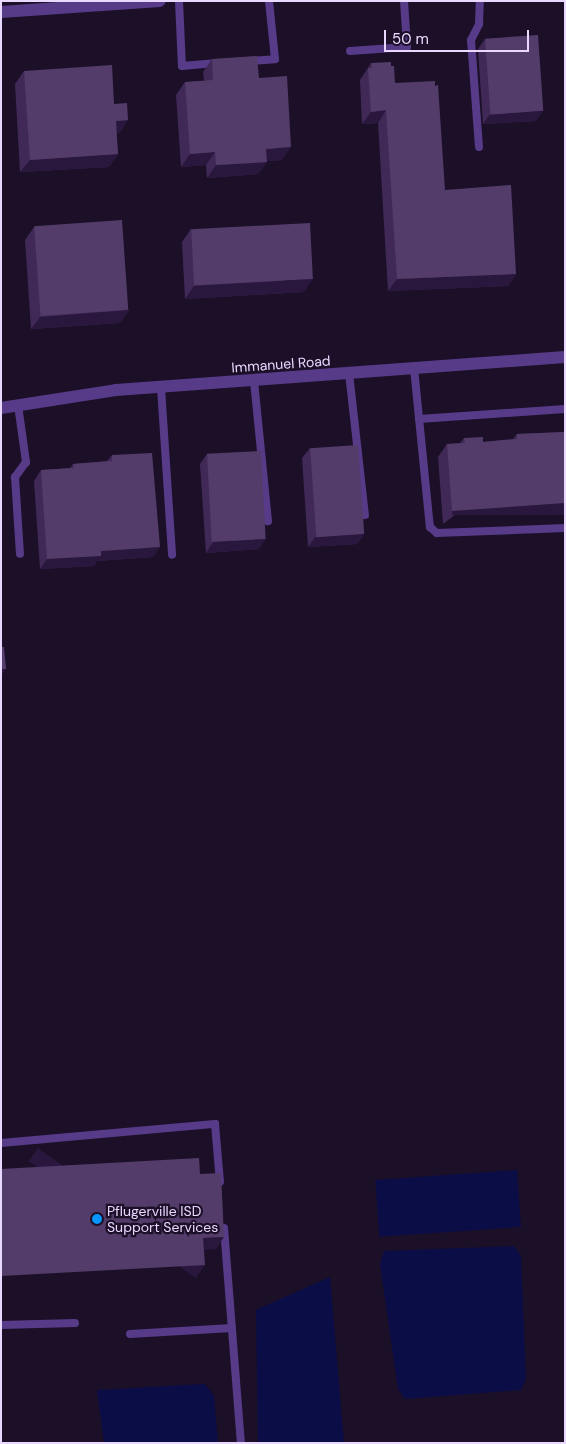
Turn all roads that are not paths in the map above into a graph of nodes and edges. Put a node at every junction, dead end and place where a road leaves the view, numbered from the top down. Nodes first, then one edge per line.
1 (160, 1) edge
2 (179, 1) edge
3 (269, 1) edge
4 (404, 1) edge
5 (480, 1) edge
6 (71, 4) edge
7 (1, 12) edge
8 (350, 51) dead end
9 (228, 62) edge
10 (238, 62) edge
11 (479, 147) dead end
12 (565, 357) edge
13 (414, 368) junction
14 (349, 373) junction
15 (254, 381) junction
16 (161, 388) junction
17 (18, 405) junction
18 (1, 408) edge
19 (565, 409) edge
20 (419, 419) junction
21 (365, 515) edge
22 (268, 521) dead end
23 (565, 528) edge
24 (20, 554) dead end
25 (172, 555) dead end
26 (1, 1143) edge
27 (221, 1192) edge
28 (223, 1221) edge
29 (74, 1324) dead end
30 (1, 1325) edge
31 (232, 1328) junction
32 (130, 1334) dead end
33 (242, 1443) edge

1 - 6 street
2 - 9 lane
3 - 10 lane
4 - 8 lane
5 - 11 lane
6 - 7 street
12 - 13 street, Immanuel Road
13 - 14 street, Immanuel Road
13 - 20 lane
14 - 15 street, Immanuel Road
14 - 21 lane
15 - 16 street, Immanuel Road
15 - 22 lane
16 - 17 street, Immanuel Road
16 - 25 lane
17 - 18 street, Immanuel Road
17 - 24 lane
19 - 20 lane
20 - 23 lane
26 - 27 lane
28 - 31 lane
29 - 30 lane
31 - 32 lane
31 - 33 lane

